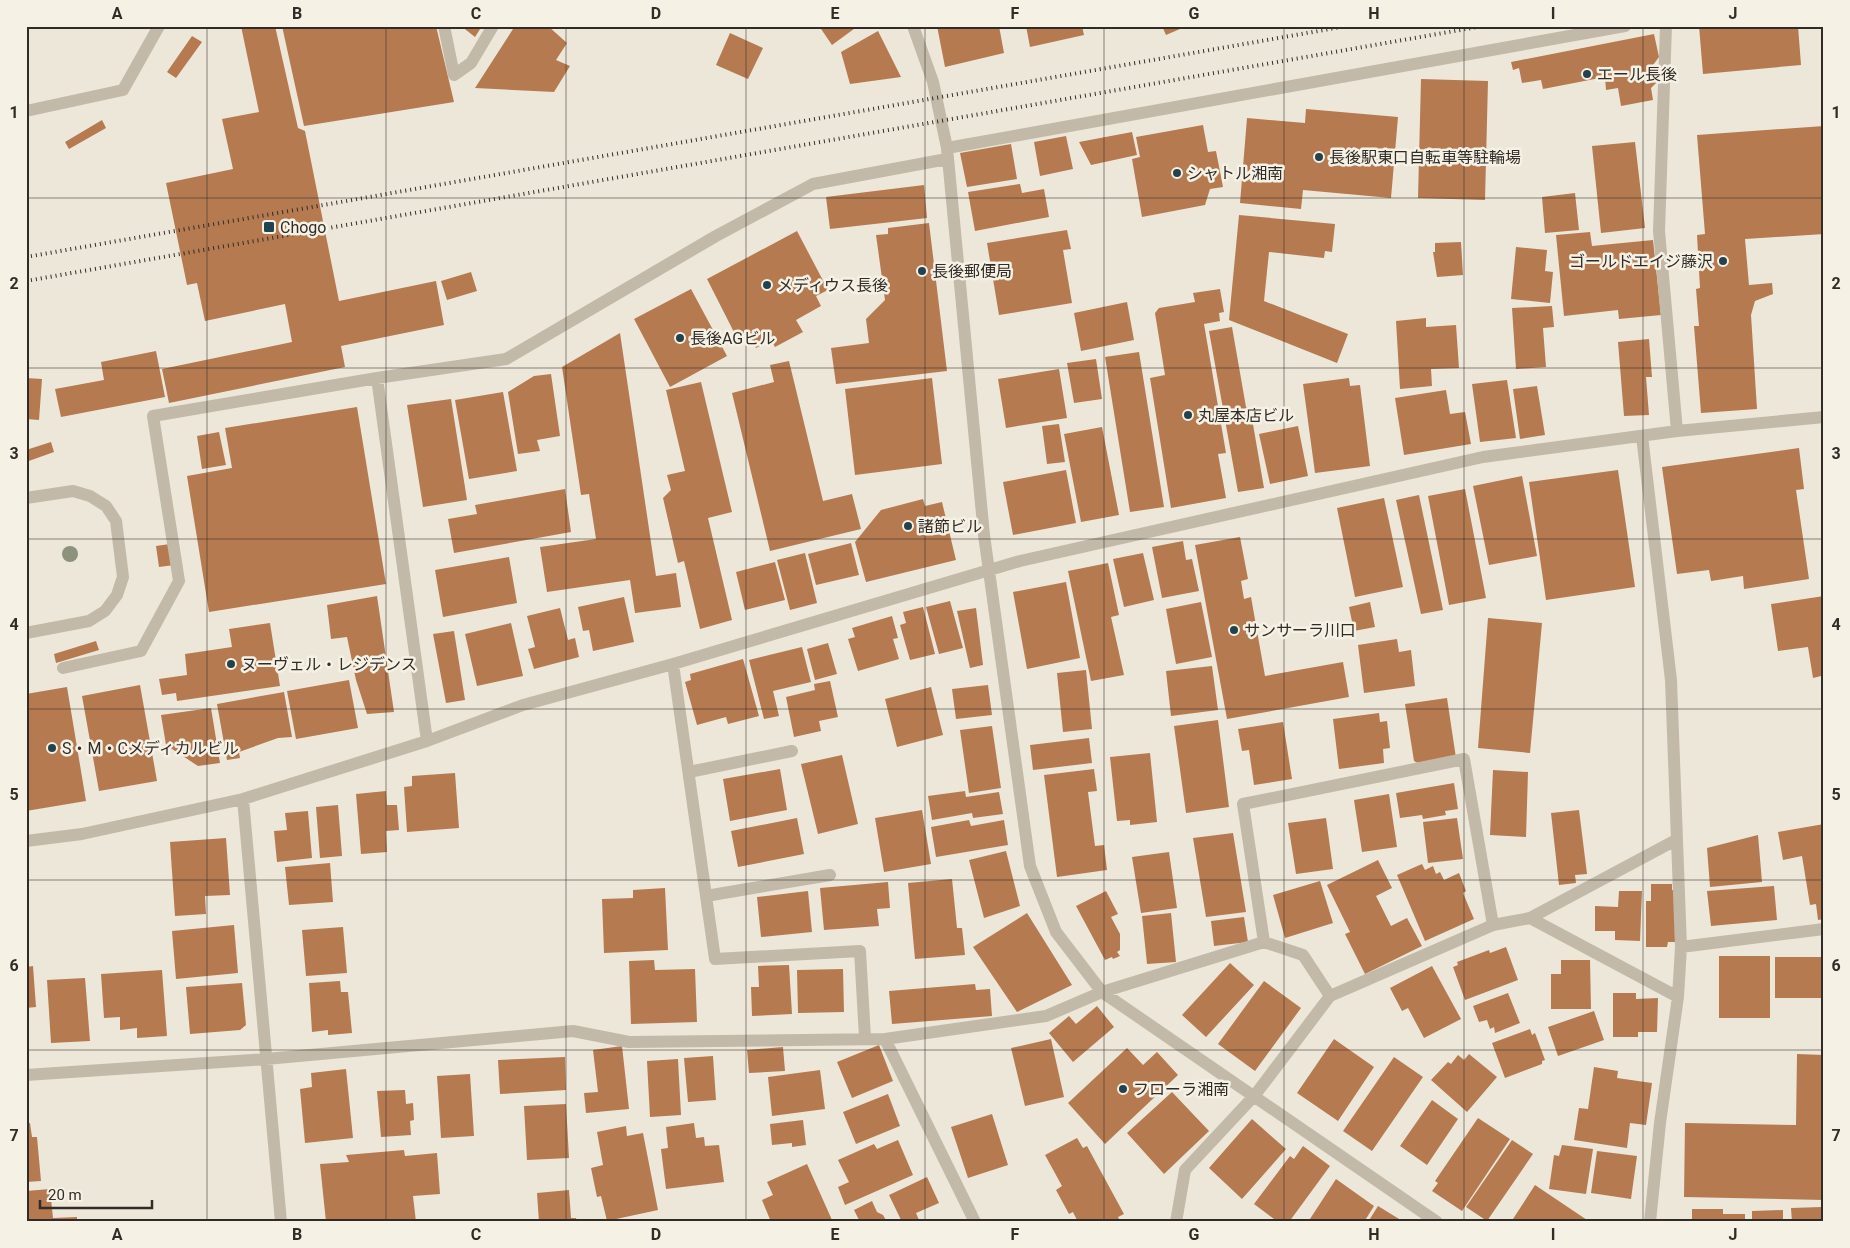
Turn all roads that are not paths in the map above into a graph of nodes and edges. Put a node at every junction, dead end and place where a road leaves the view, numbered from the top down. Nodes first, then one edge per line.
1 (159, 26) edge
2 (444, 26) edge
3 (493, 26) edge
4 (1625, 26) edge
5 (1666, 26) edge
6 (915, 27) edge
7 (26, 111) edge
8 (947, 153) junction
9 (376, 378) junction
10 (1824, 417) edge
11 (1677, 431) junction
12 (1642, 436) junction
13 (26, 498) edge
14 (989, 569) junction
15 (26, 633) edge
16 (673, 664) junction
17 (63, 668) dead end
18 (427, 741) junction
19 (792, 751) dead end
20 (688, 772) junction
21 (243, 799) junction
22 (1676, 840) junction
23 (26, 842) edge
24 (830, 874) dead end
25 (706, 896) junction
26 (1530, 918) junction
27 (1493, 925) junction
28 (1824, 929) edge
29 (1264, 942) junction
30 (1681, 947) junction
31 (1102, 992) junction
32 (1330, 996) junction
33 (1678, 997) junction
34 (865, 1038) junction
35 (885, 1039) junction
36 (266, 1059) junction
37 (26, 1075) edge
38 (1255, 1095) junction
39 (1433, 1221) edge
40 (280, 1222) edge
41 (975, 1222) edge
42 (1176, 1222) edge
43 (1650, 1222) edge

1 - 7 street
2 - 3 street
4 - 8 street
5 - 11 street
6 - 8 street
8 - 9 street
8 - 14 street
9 - 17 street
9 - 18 street
10 - 11 street
11 - 12 street
12 - 14 street
12 - 22 street
13 - 15 street
14 - 16 street
14 - 31 street
16 - 18 street
16 - 20 street
18 - 21 street
19 - 20 street
20 - 25 street
21 - 23 street
21 - 36 street
22 - 26 street
22 - 30 street
24 - 25 street
25 - 34 street
26 - 27 street
26 - 33 street
27 - 29 street
27 - 32 street
28 - 30 street
29 - 31 street
29 - 32 street
30 - 33 street
31 - 35 street
31 - 38 street
32 - 38 street
33 - 43 street
34 - 35 street
34 - 36 street
35 - 41 street
36 - 37 street
36 - 40 street
38 - 39 street
38 - 42 street

